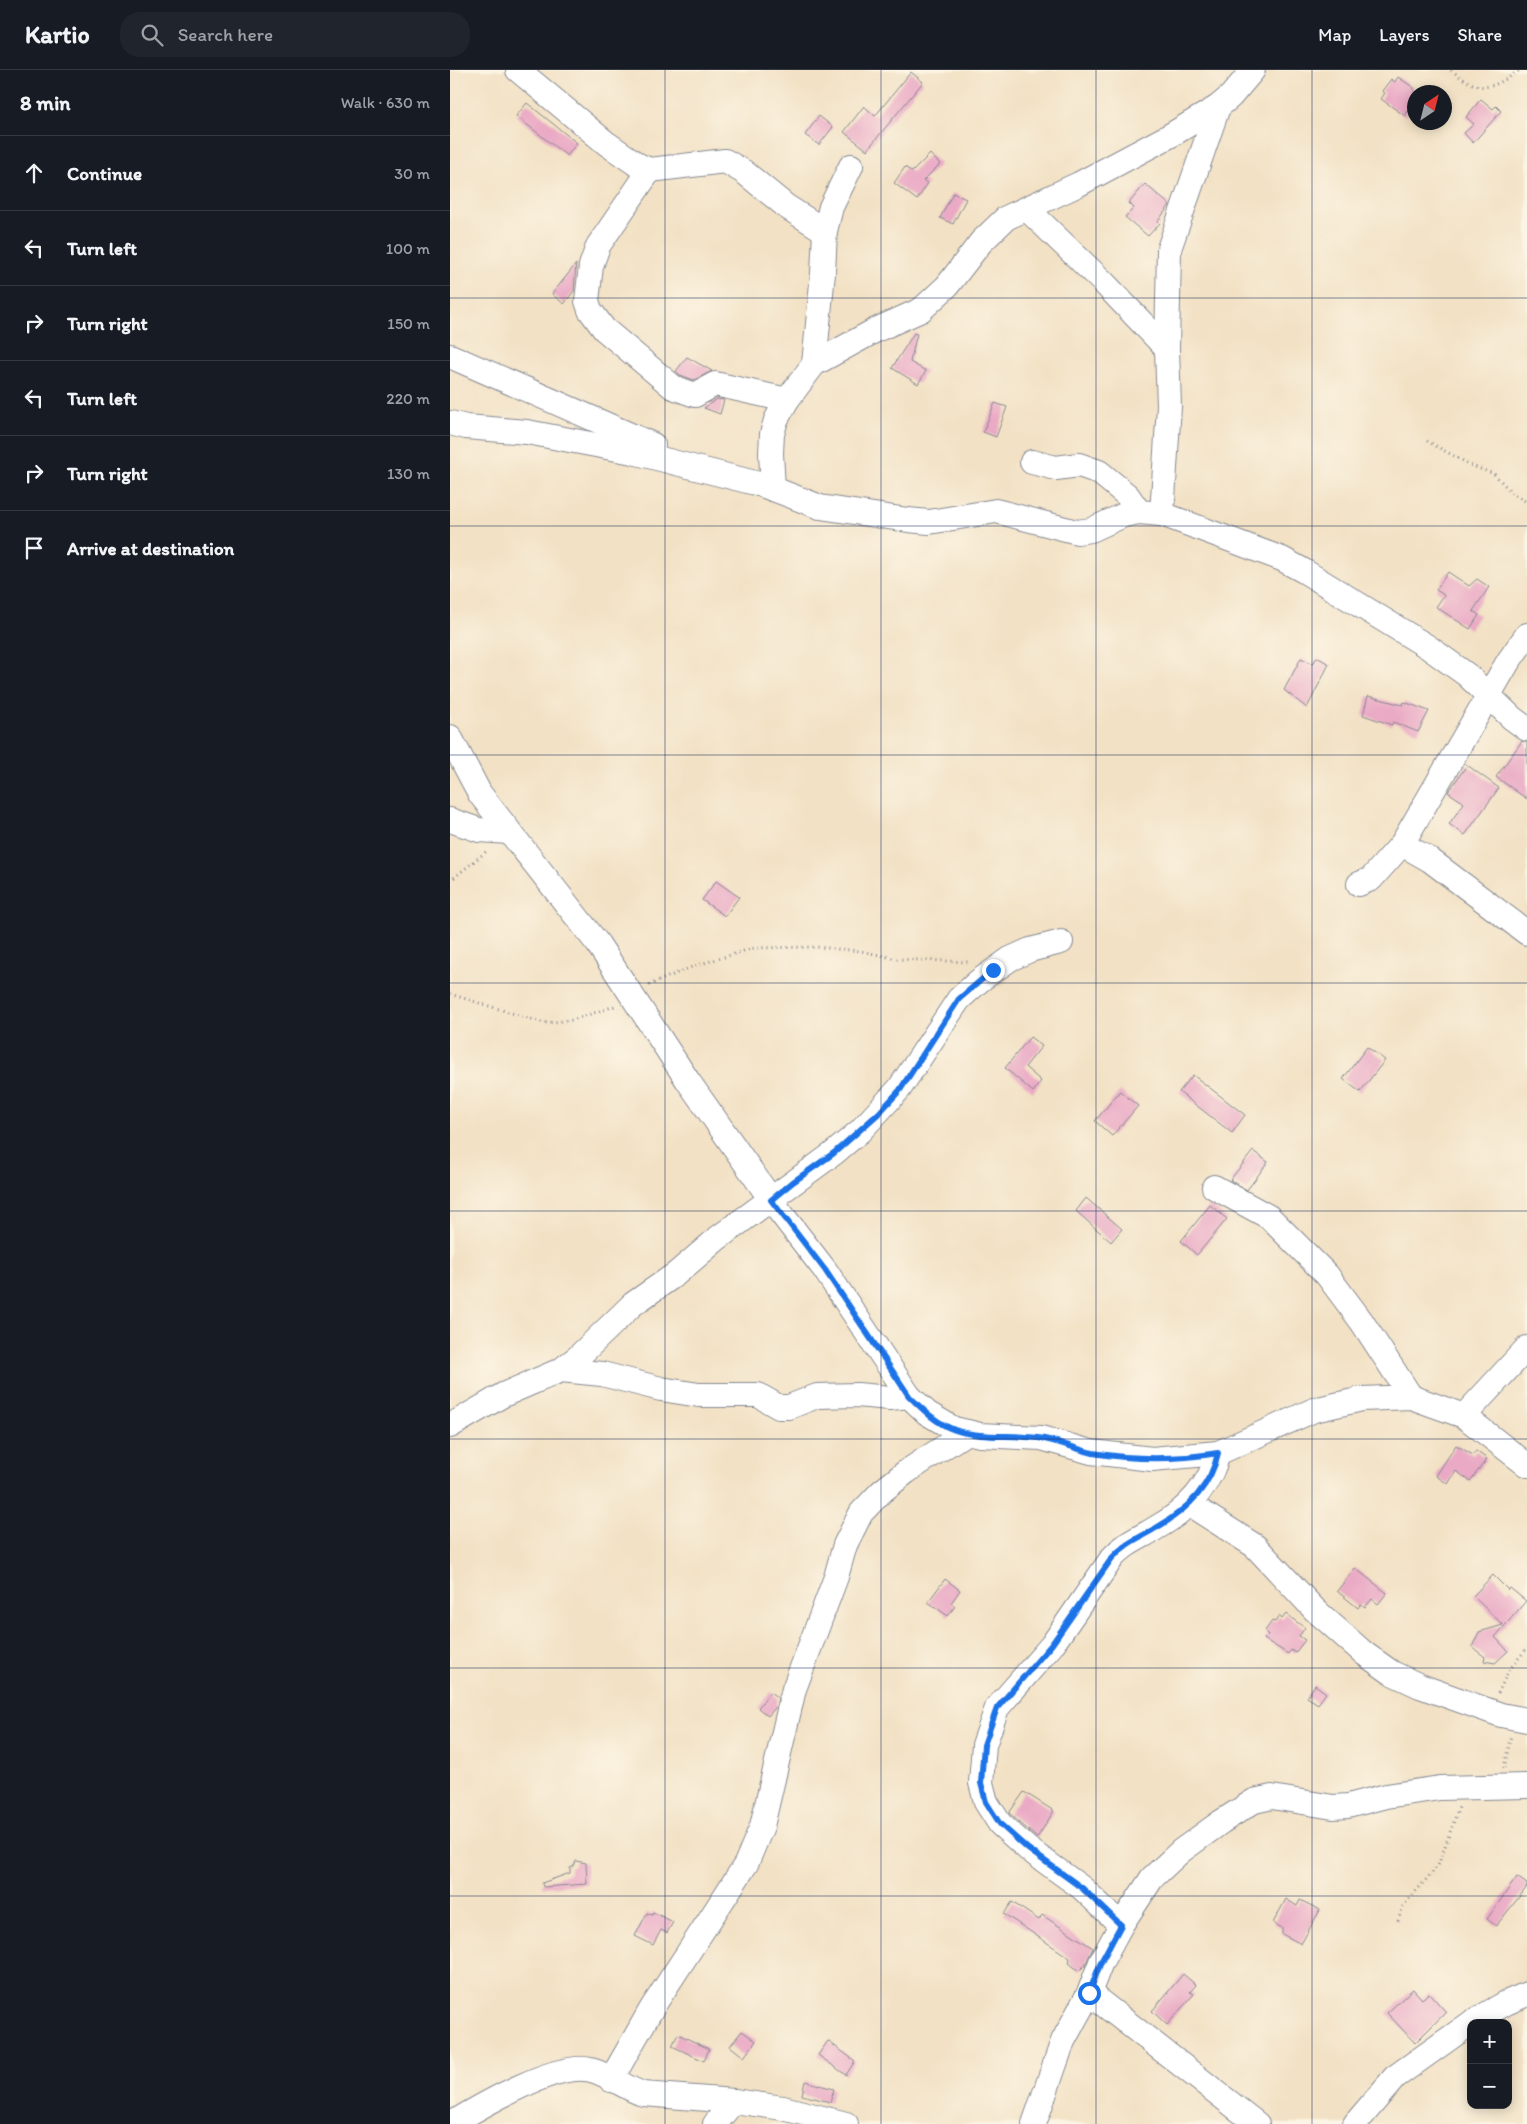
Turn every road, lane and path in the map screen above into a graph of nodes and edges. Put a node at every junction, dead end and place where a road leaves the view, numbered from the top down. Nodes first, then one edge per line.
1 (518, 70) edge
2 (1253, 70) edge
3 (1451, 70) edge
4 (1520, 70) edge
5 (1218, 106) junction
6 (851, 166) dead end
7 (650, 170) junction
8 (1027, 209) junction
9 (824, 231) junction
10 (1167, 349) junction
11 (450, 356) edge
12 (814, 364) junction
13 (786, 400) junction
14 (450, 424) edge
15 (1427, 441) dead end
16 (1032, 462) dead end
17 (767, 487) junction
18 (1527, 502) edge
19 (1151, 513) junction
20 (1527, 635) edge
21 (1488, 696) junction
22 (1527, 728) edge
23 (450, 737) edge
24 (450, 820) edge
25 (509, 832) junction
26 (1402, 844) junction
27 (450, 881) edge
28 (1359, 884) dead end
29 (1527, 932) edge
30 (1061, 942) dead end
31 (1000, 965) junction
32 (450, 994) edge
33 (632, 996) junction
34 (1214, 1187) dead end
35 (771, 1200) junction
36 (1527, 1348) edge
37 (561, 1370) junction
38 (909, 1396) junction
39 (1412, 1397) junction
40 (1464, 1416) junction
41 (450, 1426) edge
42 (967, 1432) junction
43 (1218, 1453) junction
44 (1527, 1465) edge
45 (1189, 1504) junction
46 (1527, 1648) edge
47 (1499, 1688) dead end
48 (1527, 1720) edge
49 (1527, 1786) edge
50 (1121, 1925) junction
51 (1089, 1993) junction
52 (1527, 1994) edge
53 (1478, 2019) edge
54 (1467, 2026) edge
55 (612, 2080) junction
56 (734, 2101) junction
57 (451, 2124) edge
58 (715, 2124) edge
59 (846, 2124) edge
60 (1034, 2124) edge
61 (1257, 2124) edge
62 (1355, 2124) edge

1 - 7 street
2 - 5 street
3 - 4 path
5 - 8 street
5 - 10 street
6 - 9 street
7 - 9 street
7 - 13 street
8 - 10 street
8 - 12 street
9 - 12 street
10 - 19 street
11 - 17 street
12 - 13 street
13 - 17 street
14 - 17 street
15 - 18 path
16 - 19 street
17 - 19 street
19 - 21 street
20 - 21 street
21 - 22 street
21 - 26 street
23 - 25 street
24 - 25 street
25 - 27 path
25 - 33 street
26 - 28 street
26 - 29 street
30 - 31 street
31 - 33 path
31 - 35 street
32 - 33 path
33 - 35 street
34 - 39 street
35 - 37 street
35 - 38 street
36 - 40 street
37 - 38 street
37 - 41 street
38 - 42 street
39 - 40 street
39 - 43 street
40 - 44 street
42 - 43 street
42 - 55 street
43 - 45 street
45 - 48 street
45 - 50 street
46 - 47 path
49 - 50 street
50 - 51 street
51 - 60 street
51 - 61 street
52 - 53 street
54 - 62 street
55 - 56 street
55 - 57 street
56 - 58 street
56 - 59 street

